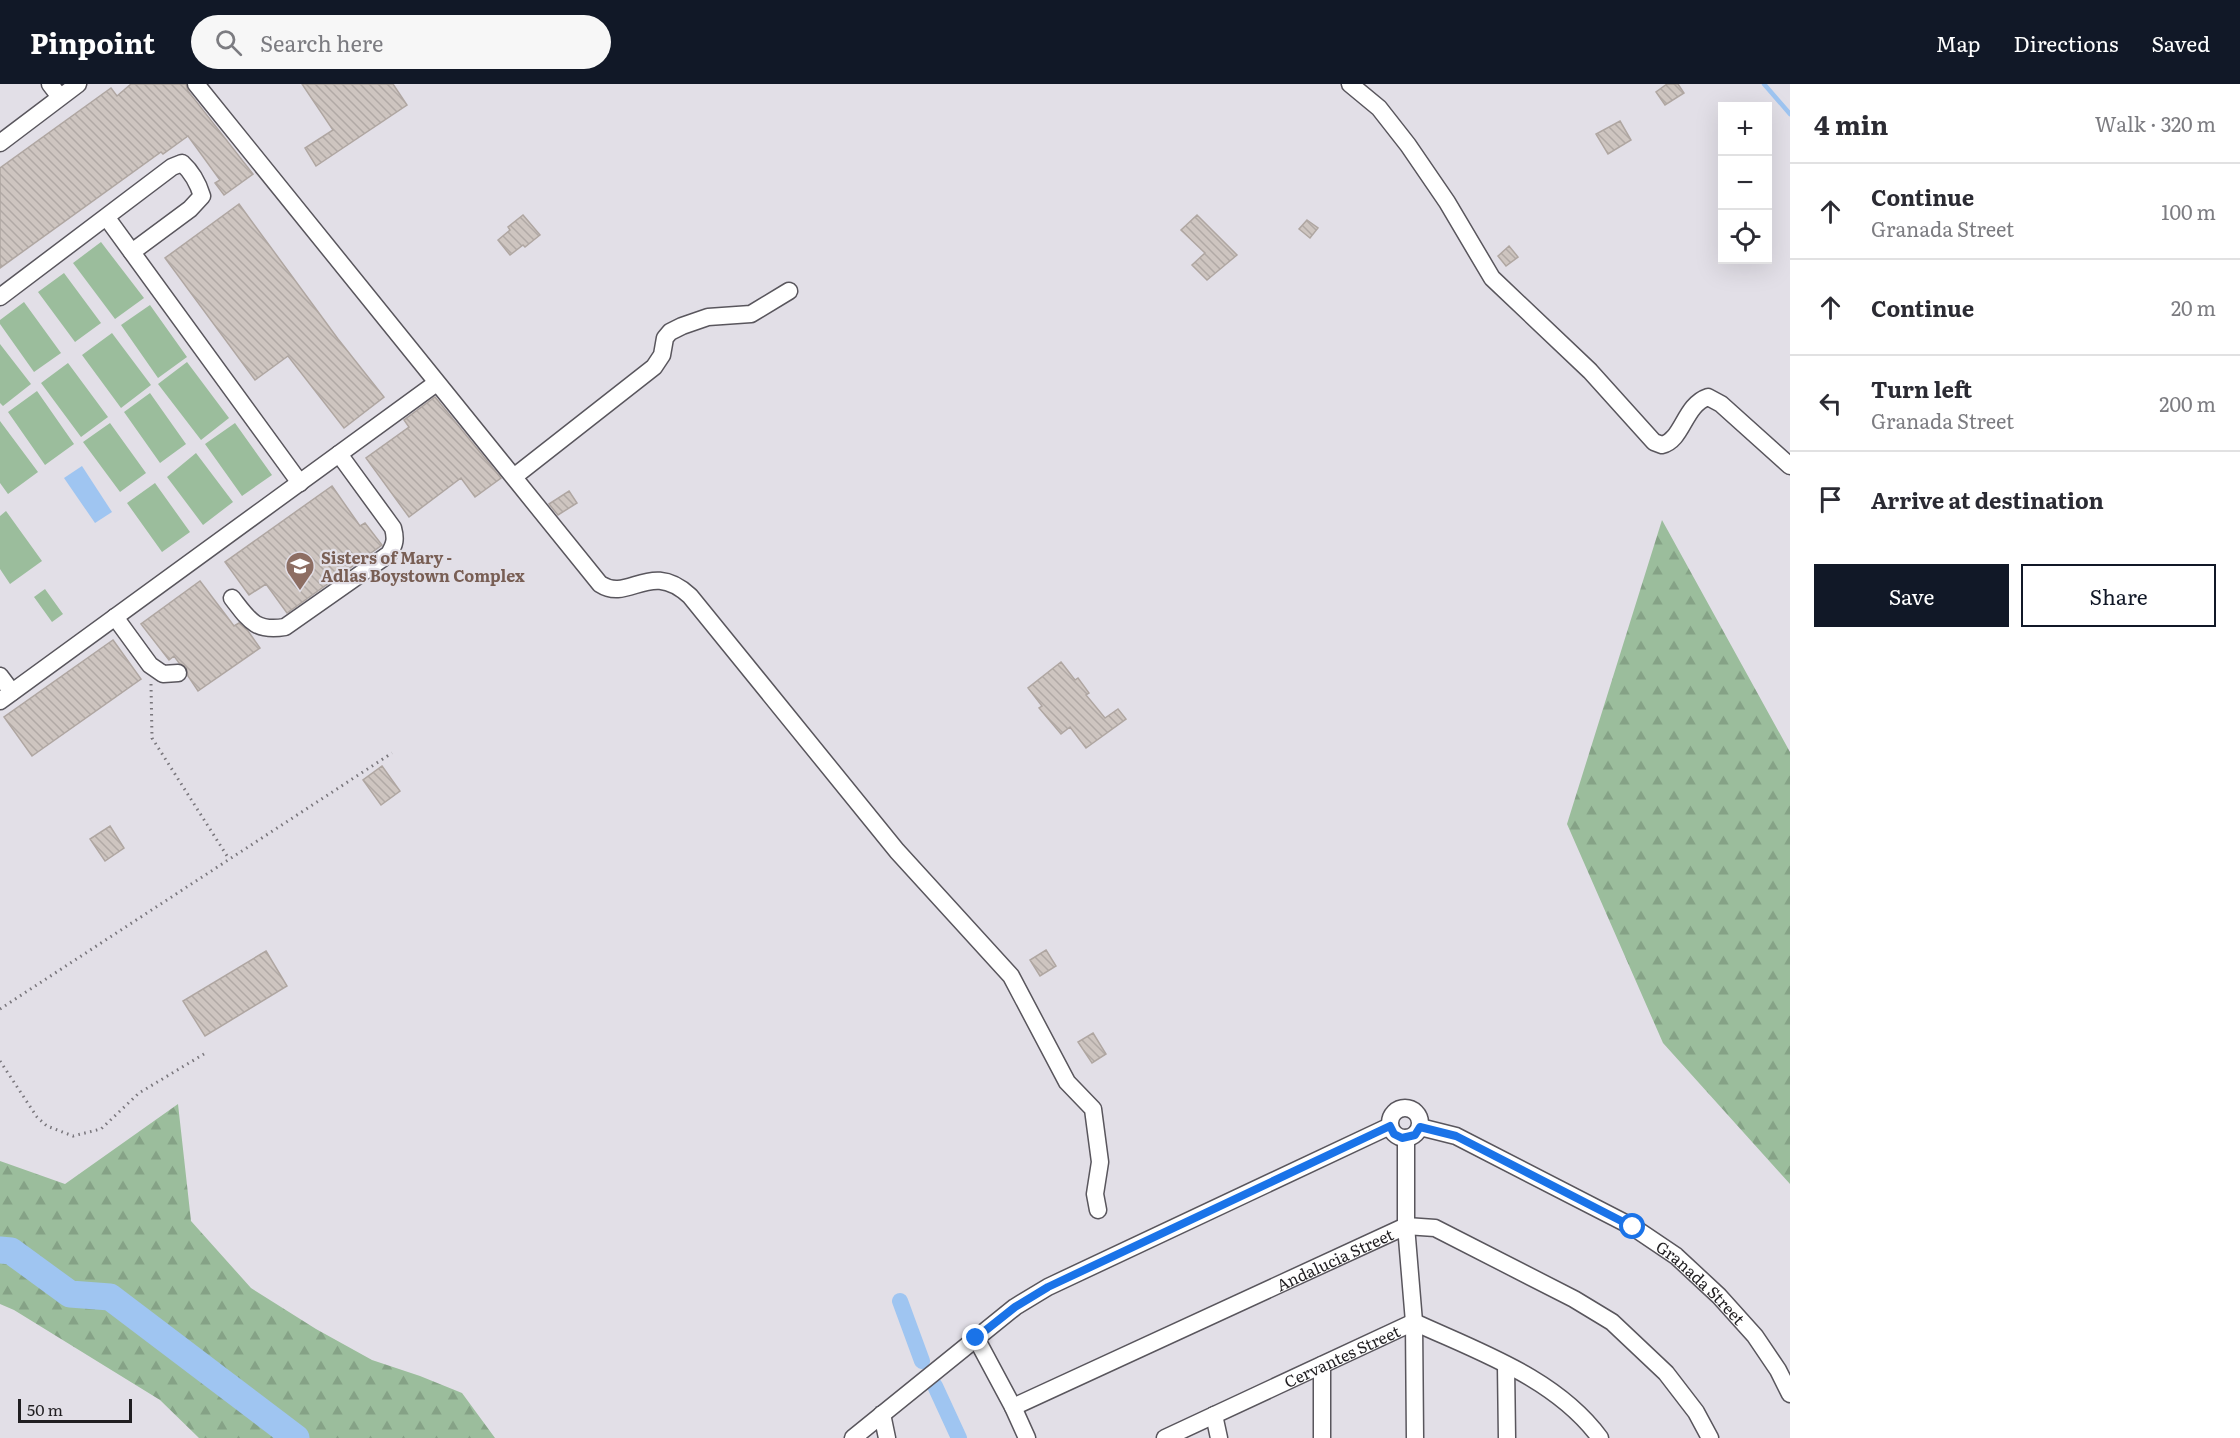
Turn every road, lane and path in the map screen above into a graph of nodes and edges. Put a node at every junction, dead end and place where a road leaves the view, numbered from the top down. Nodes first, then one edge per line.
1 (78, 84) edge
2 (196, 84) edge
3 (1350, 84) edge
4 (55, 91) edge
5 (0, 143) edge
6 (107, 218) junction
7 (132, 252) junction
8 (789, 291) dead end
9 (0, 297) edge
10 (435, 384) dead end
11 (339, 454) junction
12 (1790, 466) edge
13 (515, 477) junction
14 (300, 483) junction
15 (232, 598) dead end
16 (115, 617) junction
17 (150, 665) junction
18 (178, 673) dead end
19 (0, 676) edge
20 (6, 697) edge
21 (392, 753) dead end
22 (230, 859) junction
23 (0, 1009) edge
24 (204, 1054) dead end
25 (0, 1061) edge
26 (1390, 1126) junction
27 (1420, 1127) junction
28 (1406, 1138) junction
29 (1098, 1210) dead end
30 (1407, 1226) junction
31 (1414, 1322) junction
32 (976, 1338) junction
33 (1322, 1365) junction
34 (1506, 1365) junction
35 (1790, 1394) edge
36 (1013, 1407) junction
37 (882, 1414) junction
38 (1214, 1415) junction
39 (853, 1438) edge
40 (887, 1438) edge
41 (1027, 1438) edge
42 (1165, 1438) edge
43 (1219, 1438) edge
44 (1322, 1438) edge
45 (1415, 1438) edge
46 (1507, 1438) edge
47 (1600, 1438) edge
48 (1710, 1438) edge

1 - 4 street
2 - 13 street
3 - 12 street
4 - 5 street
6 - 7 street
6 - 7 street
6 - 9 street
7 - 14 street
8 - 13 street
10 - 11 street
11 - 14 street
11 - 15 street
13 - 29 street
14 - 16 street
16 - 17 street
16 - 20 street
17 - 18 street
17 - 22 path
19 - 20 street
21 - 22 path
22 - 23 path
24 - 25 path
26 - 27 street
26 - 28 street
26 - 32 street
27 - 28 street
27 - 35 street, Granada Street
28 - 30 street
30 - 31 street
30 - 36 street, Andalucia Street
30 - 48 street, Andalucia Street
31 - 33 street, Cervantes Street
31 - 34 street, Cervantes Street
31 - 45 street
32 - 36 street
32 - 37 street
33 - 38 street, Cervantes Street
33 - 44 street
34 - 46 street
34 - 47 street, Cervantes Street
36 - 41 street
37 - 39 street
37 - 40 street
38 - 42 street, Cervantes Street
38 - 43 street

